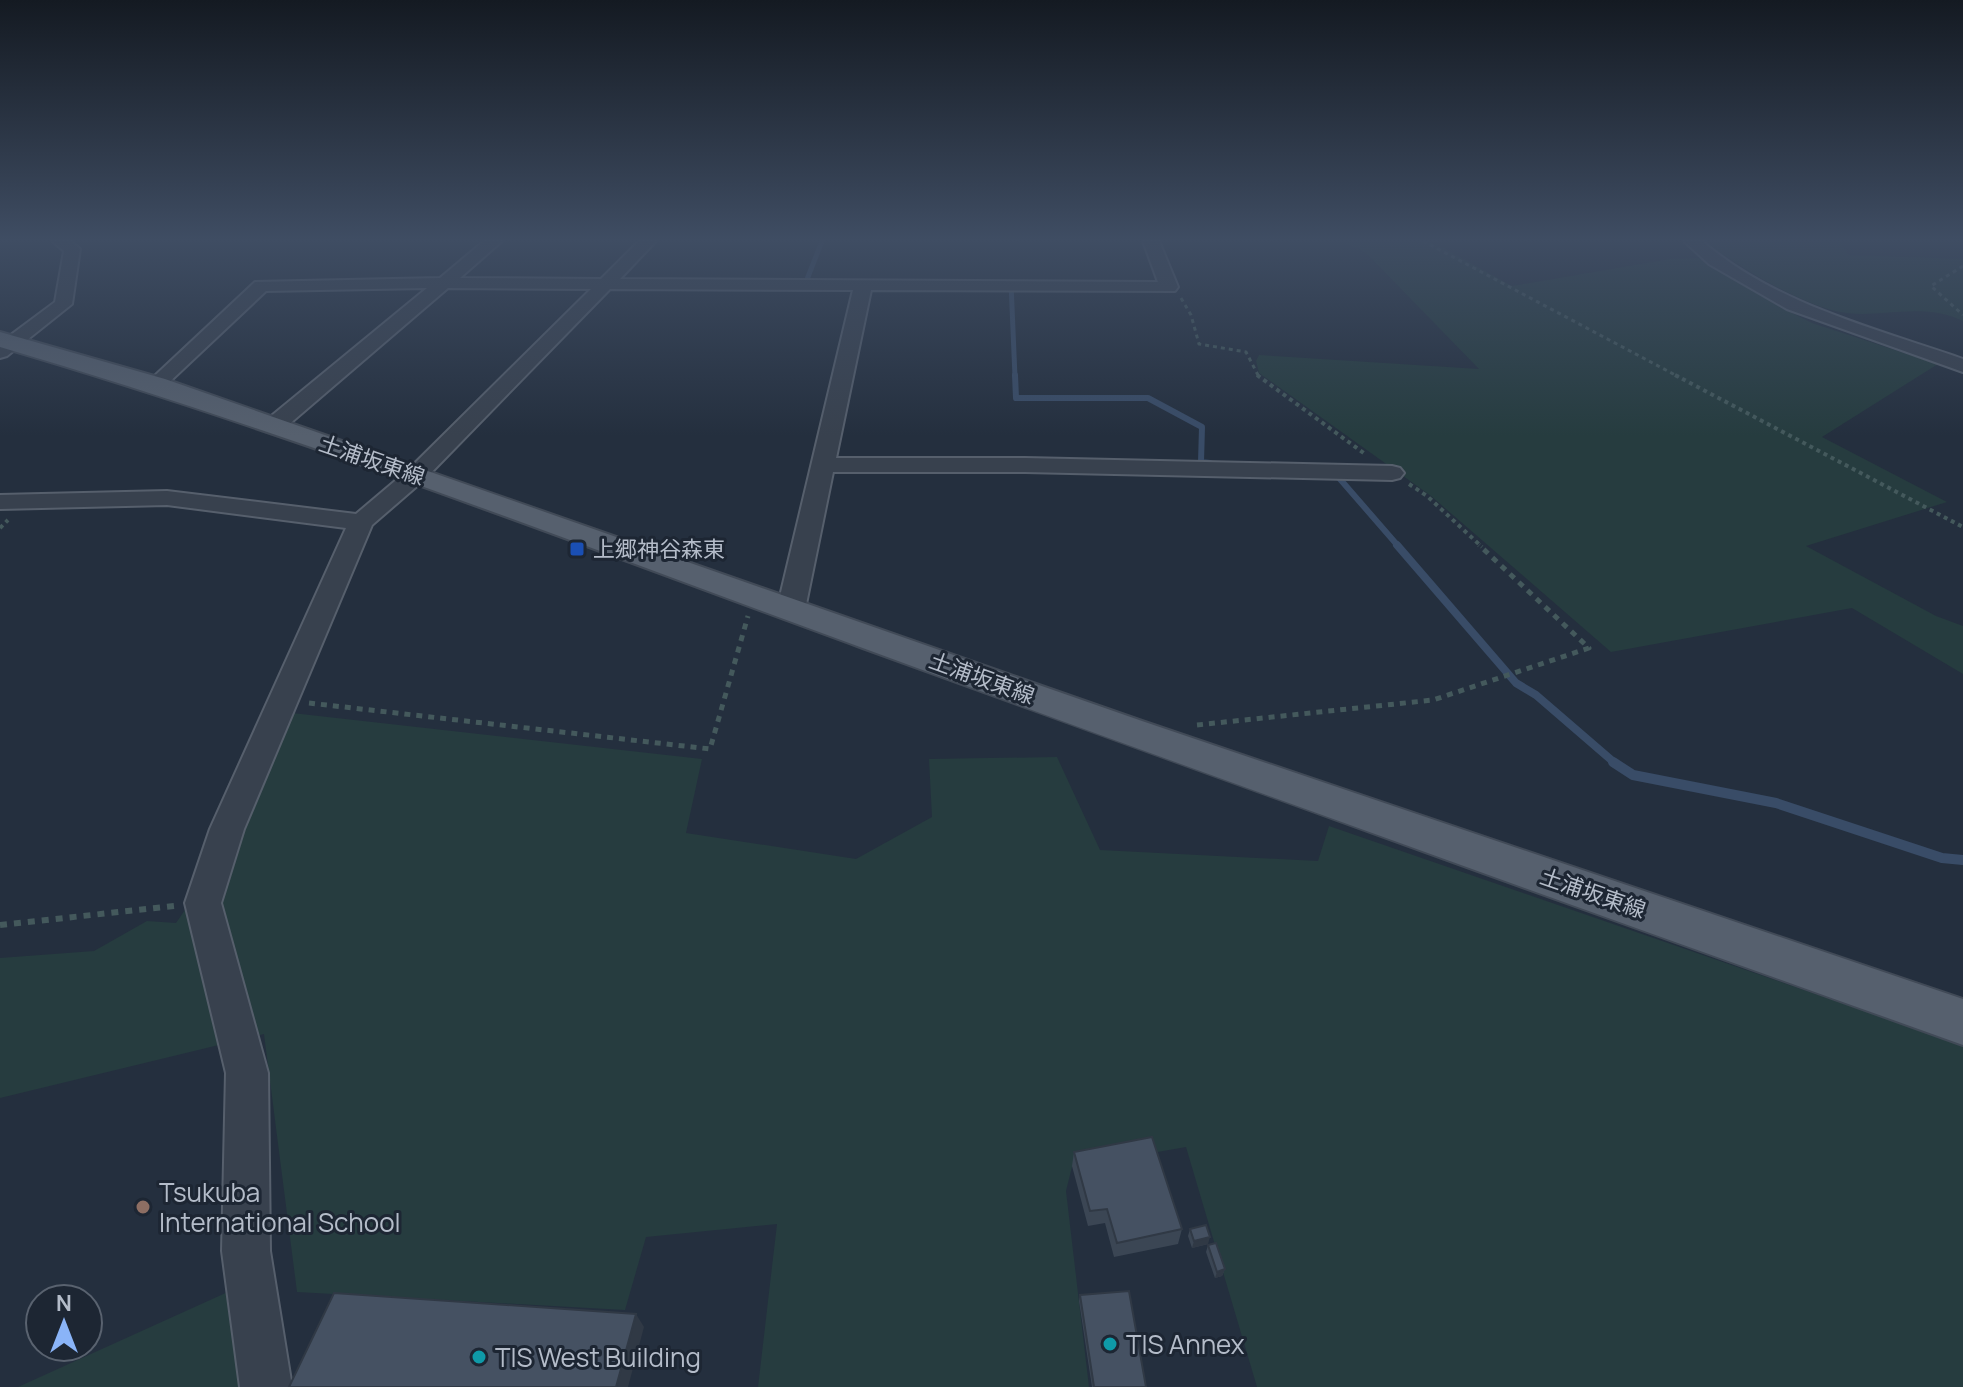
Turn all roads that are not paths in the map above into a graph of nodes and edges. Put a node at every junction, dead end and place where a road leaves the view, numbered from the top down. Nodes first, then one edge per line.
1 (60, 306) edge
2 (240, 306) edge
3 (417, 306) edge
4 (584, 306) edge
5 (859, 306) edge
6 (1795, 306) edge
7 (5, 344) edge
8 (1963, 366) edge
9 (156, 384) junction
10 (272, 427) junction
11 (825, 465) junction
12 (1392, 473) road end
13 (416, 475) junction
14 (0, 502) edge
15 (361, 522) junction
16 (791, 609) junction
17 (1963, 1022) edge
18 (266, 1387) edge

1 - 7 street
2 - 9 street
3 - 10 street
4 - 13 street
5 - 11 street
6 - 8 street
7 - 9 main road, 土浦坂東線
9 - 10 main road, 土浦坂東線
10 - 13 main road, 土浦坂東線
11 - 12 street
11 - 16 street
13 - 15 street
13 - 16 main road, 土浦坂東線
14 - 15 street
15 - 18 street
16 - 17 main road, 土浦坂東線

